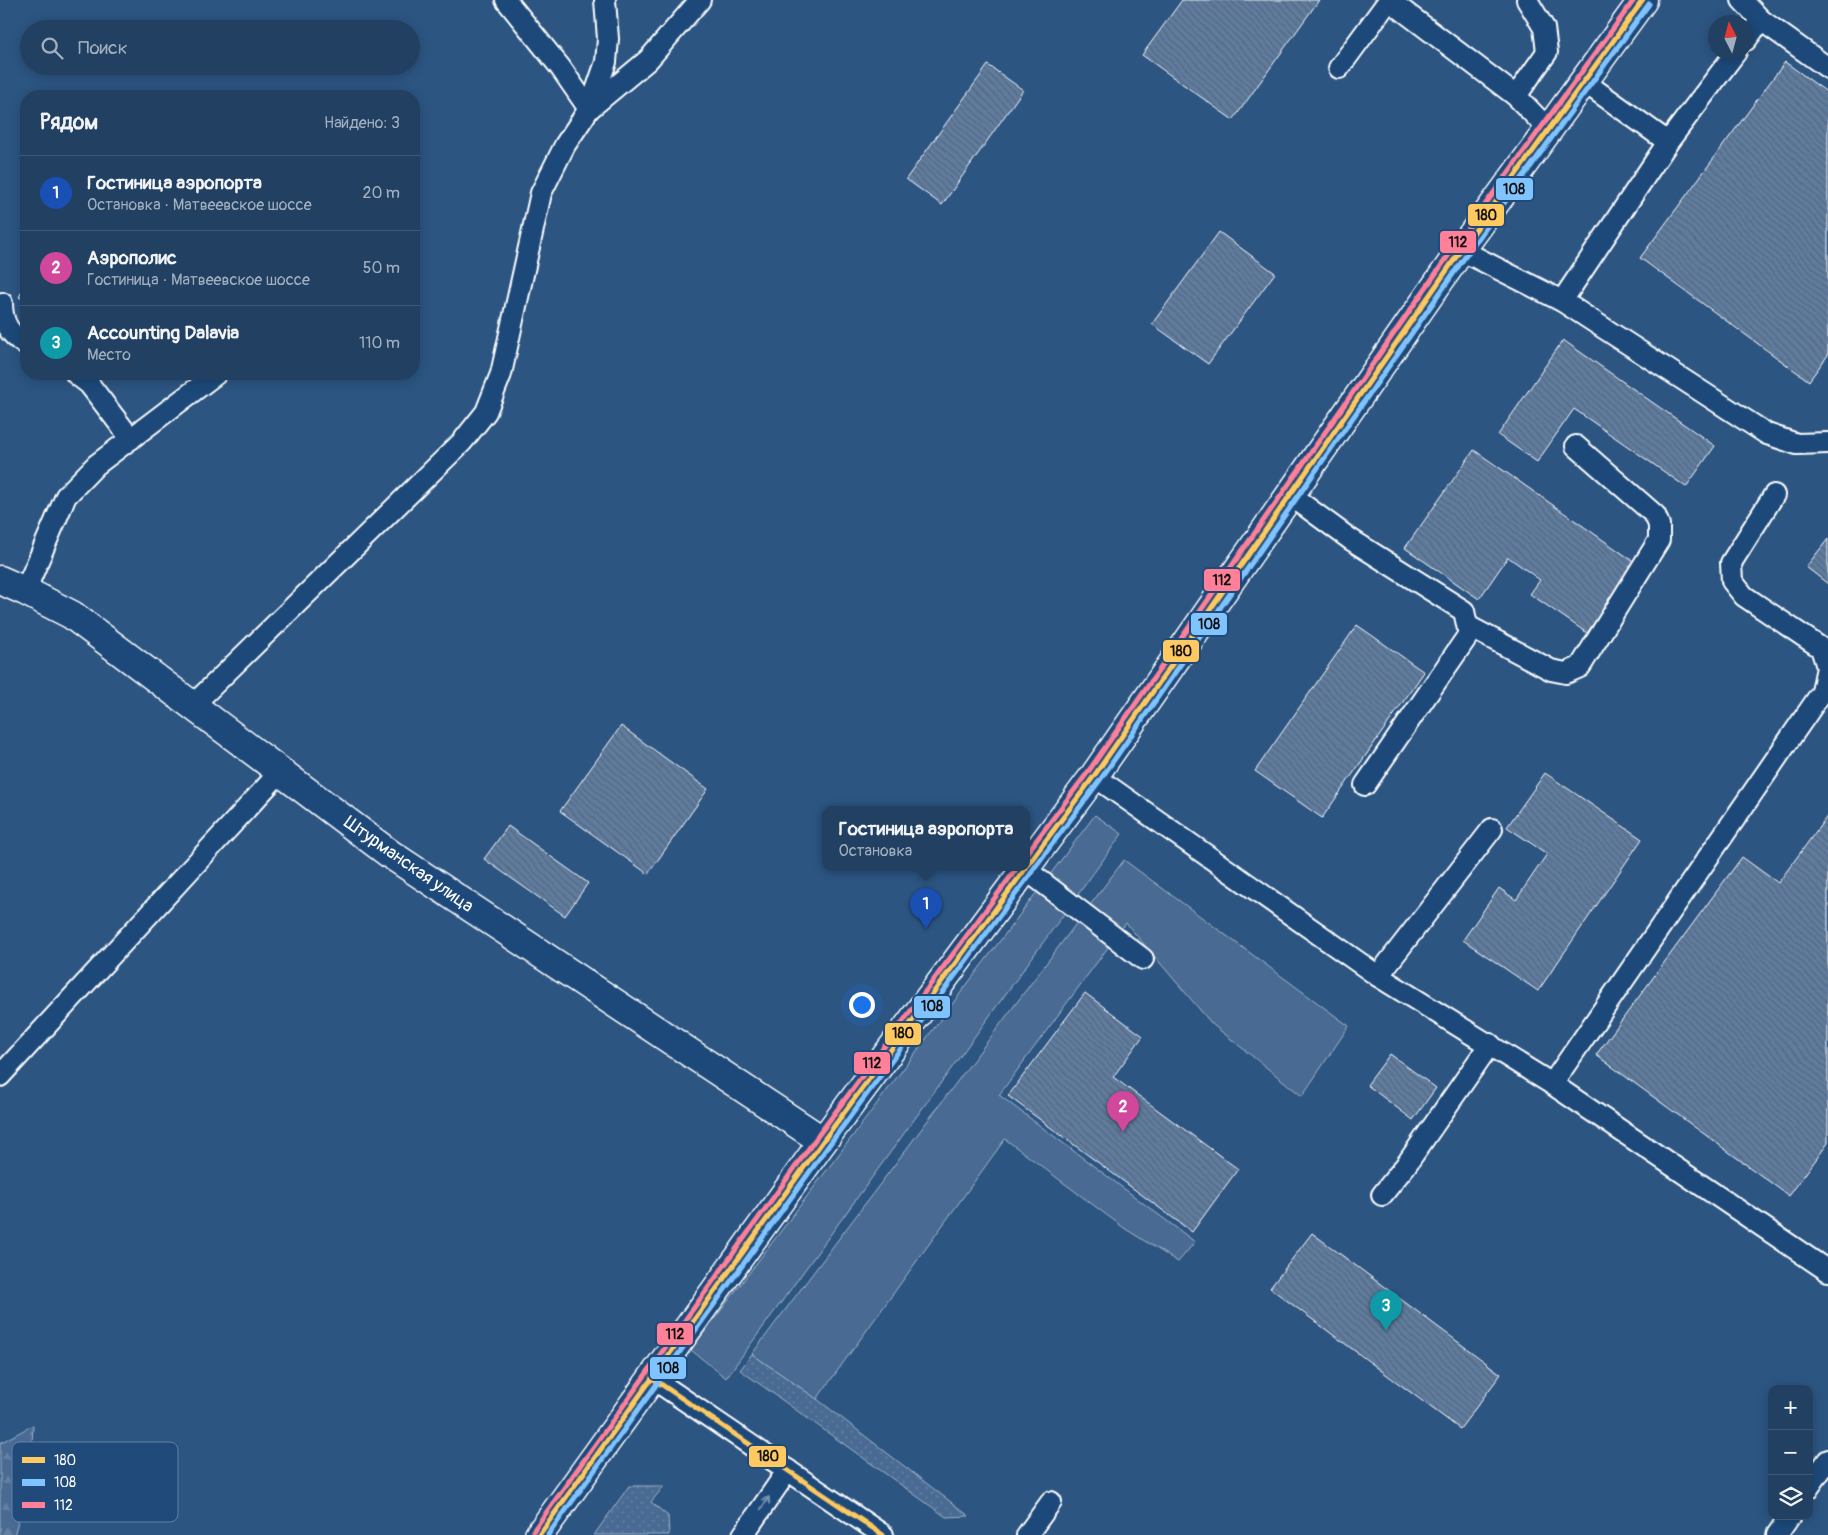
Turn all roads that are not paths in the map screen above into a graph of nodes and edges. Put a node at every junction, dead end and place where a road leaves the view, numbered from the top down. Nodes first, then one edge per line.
1 (506, 0) edge
2 (605, 0) edge
3 (700, 0) edge
4 (1389, 0) edge
5 (1527, 0) edge
6 (1643, 0) edge
7 (1742, 0) edge
8 (1761, 20) junction
9 (1753, 31) edge
10 (1730, 60) edge
11 (1339, 68) dead end
12 (1828, 68) edge
13 (1583, 81) junction
14 (1516, 96) junction
15 (589, 110) junction
16 (1549, 130) junction
17 (1668, 142) junction
18 (1461, 250) junction
19 (1562, 301) junction
20 (2, 303) dead end
21 (20, 341) edge
22 (84, 380) edge
23 (208, 380) edge
24 (131, 439) junction
25 (1828, 443) edge
26 (1576, 446) dead end
27 (1290, 495) junction
28 (1774, 496) dead end
29 (0, 580) edge
30 (25, 590) junction
31 (1468, 626) junction
32 (1827, 668) edge
33 (193, 705) junction
34 (281, 772) junction
35 (1094, 776) junction
36 (1366, 785) dead end
37 (1492, 829) dead end
38 (1030, 863) edge
39 (1024, 871) edge
40 (1030, 871) edge
41 (1143, 959) dead end
42 (1378, 976) junction
43 (1490, 1044) junction
44 (0, 1076) edge
45 (1552, 1084) junction
46 (824, 1141) junction
47 (1382, 1195) dead end
48 (1828, 1271) edge
49 (652, 1378) junction
50 (1828, 1460) edge
51 (788, 1470) junction
52 (1813, 1481) edge
53 (1051, 1502) dead end
54 (1787, 1520) edge
55 (539, 1535) edge
56 (743, 1535) edge
57 (883, 1535) edge
58 (1027, 1535) edge
59 (1777, 1535) edge

1 - 15 lane
2 - 15 lane
3 - 15 lane
4 - 11 lane
4 - 14 lane
5 - 14 lane
6 - 13 main road
7 - 8 lane
8 - 9 lane
8 - 12 lane
10 - 17 lane
13 - 16 main road
13 - 17 lane
14 - 16 lane
15 - 33 lane
16 - 18 main road
17 - 19 lane
18 - 19 lane
18 - 27 main road
19 - 25 lane
20 - 21 lane
22 - 24 lane
23 - 24 lane
24 - 30 lane
26 - 31 lane
27 - 31 lane
27 - 35 main road
28 - 32 lane
29 - 30 main road, Штурманская улица
30 - 33 main road, Штурманская улица
31 - 36 lane
32 - 45 lane
33 - 34 main road, Штурманская улица
34 - 44 lane
34 - 46 main road, Штурманская улица
35 - 38 main road
35 - 42 lane
37 - 42 lane
39 - 46 main road
40 - 41 lane
42 - 43 lane
43 - 45 lane
43 - 47 lane
45 - 48 lane
46 - 49 main road
49 - 51 lane
49 - 55 main road
50 - 52 lane
56 -> 51 lane
51 - 57 lane
53 - 58 lane
54 - 59 lane

